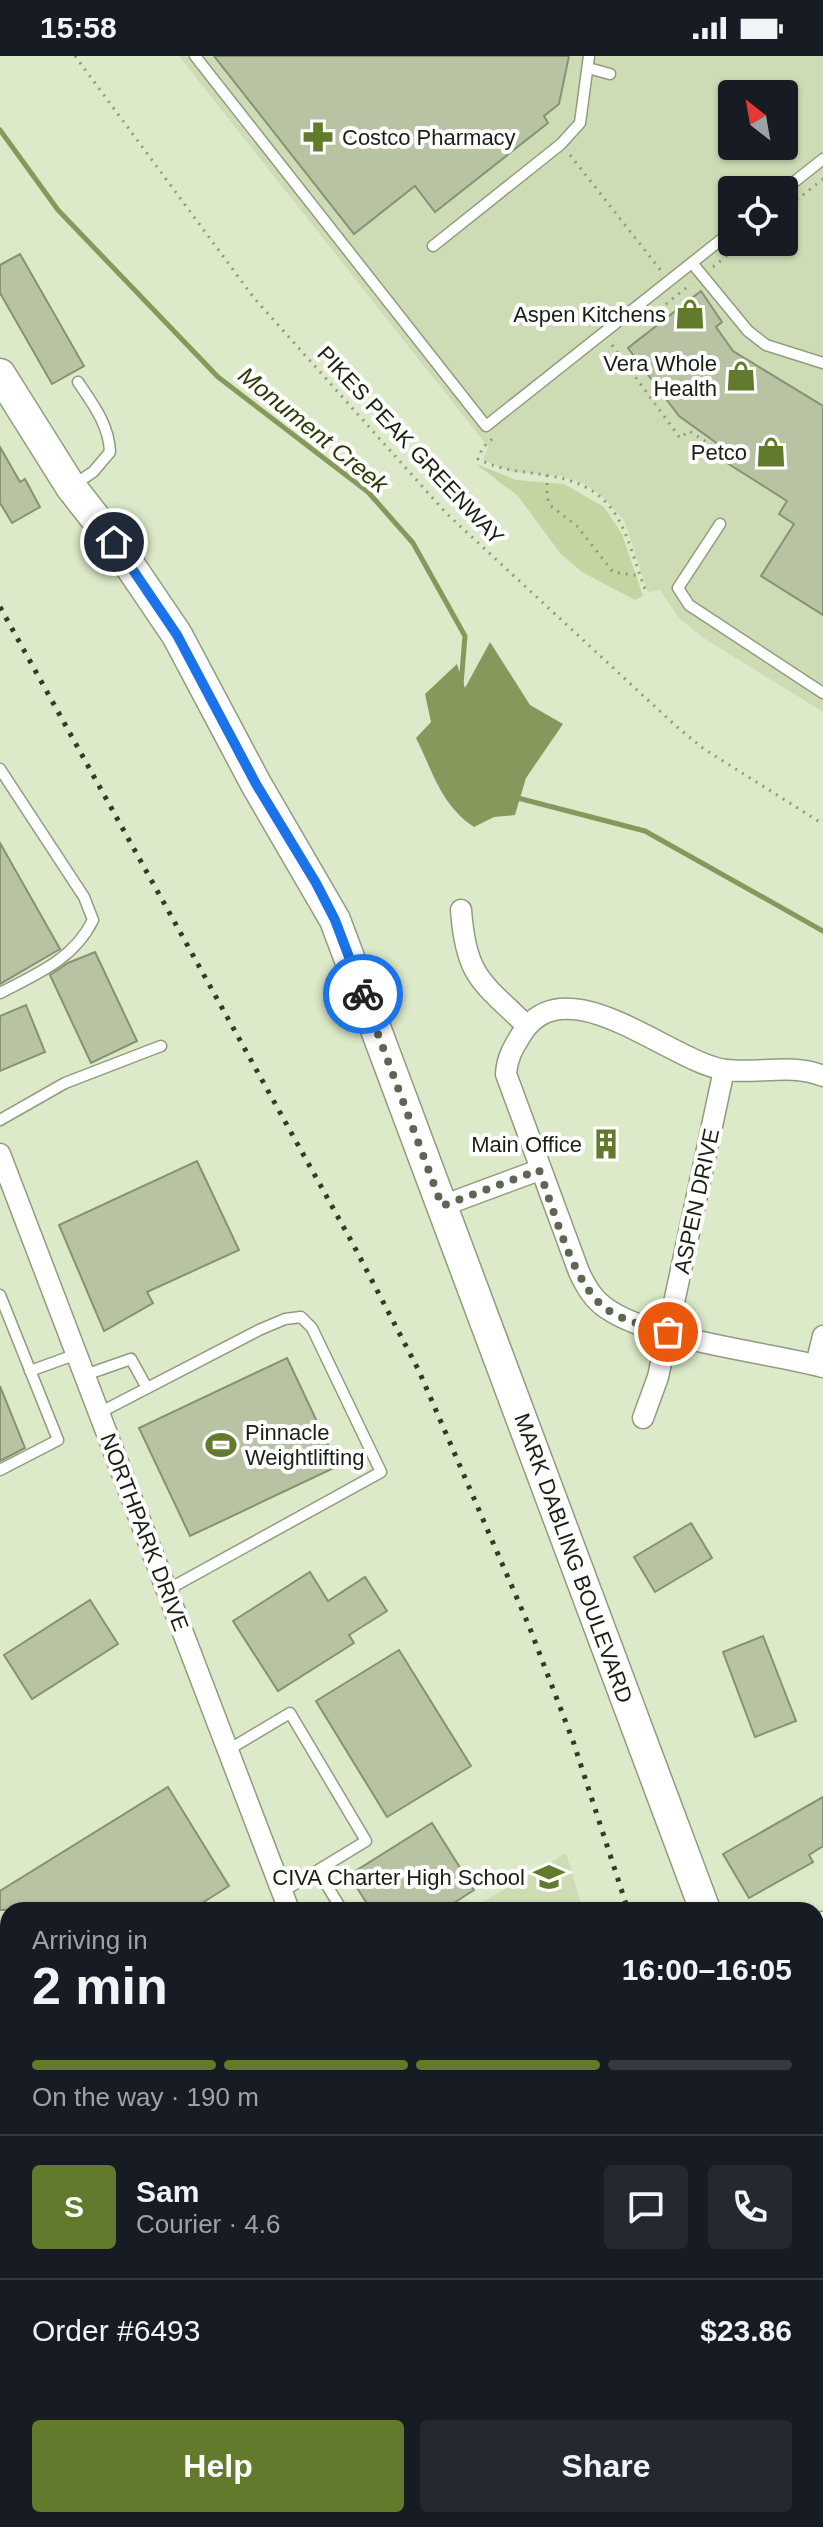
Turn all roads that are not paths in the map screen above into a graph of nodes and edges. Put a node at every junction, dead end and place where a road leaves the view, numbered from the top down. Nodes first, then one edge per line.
1 (195, 56) edge
2 (589, 56) edge
3 (588, 68) junction
4 (610, 74) dead end
5 (823, 159) edge
6 (798, 179) edge
7 (718, 242) edge
8 (433, 246) dead end
9 (692, 263) junction
10 (823, 363) edge
11 (0, 374) edge
12 (78, 382) dead end
13 (71, 487) junction
14 (720, 524) dead end
15 (823, 693) edge
16 (0, 769) edge
17 (461, 910) dead end
18 (0, 993) edge
19 (527, 1026) junction
20 (161, 1046) dead end
21 (724, 1070) junction
22 (823, 1076) edge
23 (0, 1120) edge
24 (0, 1154) edge
25 (539, 1170) junction
26 (6, 1187) edge
27 (442, 1206) junction
28 (0, 1295) edge
29 (668, 1332) junction
30 (823, 1336) edge
31 (77, 1354) junction
32 (820, 1366) edge
33 (30, 1371) junction
34 (85, 1375) junction
35 (147, 1388) junction
36 (99, 1413) junction
37 (643, 1418) dead end
38 (0, 1470) edge
39 (167, 1590) junction
40 (228, 1750) junction
41 (318, 1871) junction
42 (285, 1901) edge
43 (337, 1902) edge
44 (702, 1902) edge

1 - 9 lane
2 - 3 lane
3 - 4 lane
3 - 8 lane
5 - 6 lane
7 - 9 lane
9 - 10 lane
11 - 13 street, MARK DABLING BOULEVARD
12 - 13 lane
13 - 27 street, MARK DABLING BOULEVARD
14 - 15 lane
16 - 18 lane
17 - 19 street
19 - 21 street
19 - 25 street
20 - 23 lane
21 - 22 street
21 - 29 street, ASPEN DRIVE
24 - 26 street, NORTHPARK DRIVE
25 - 27 street
25 - 29 street
26 - 31 street, NORTHPARK DRIVE
27 - 44 street, MARK DABLING BOULEVARD
28 - 33 lane
29 - 32 street
29 - 37 street, ASPEN DRIVE
30 - 32 street
31 - 33 lane
31 - 34 street, NORTHPARK DRIVE
33 - 38 lane
34 - 35 lane
34 - 36 street, NORTHPARK DRIVE
35 - 36 lane
35 - 39 lane
36 - 39 street, NORTHPARK DRIVE
39 - 40 street, NORTHPARK DRIVE
40 - 41 lane
40 - 42 street, NORTHPARK DRIVE
41 - 42 lane
41 - 43 lane

